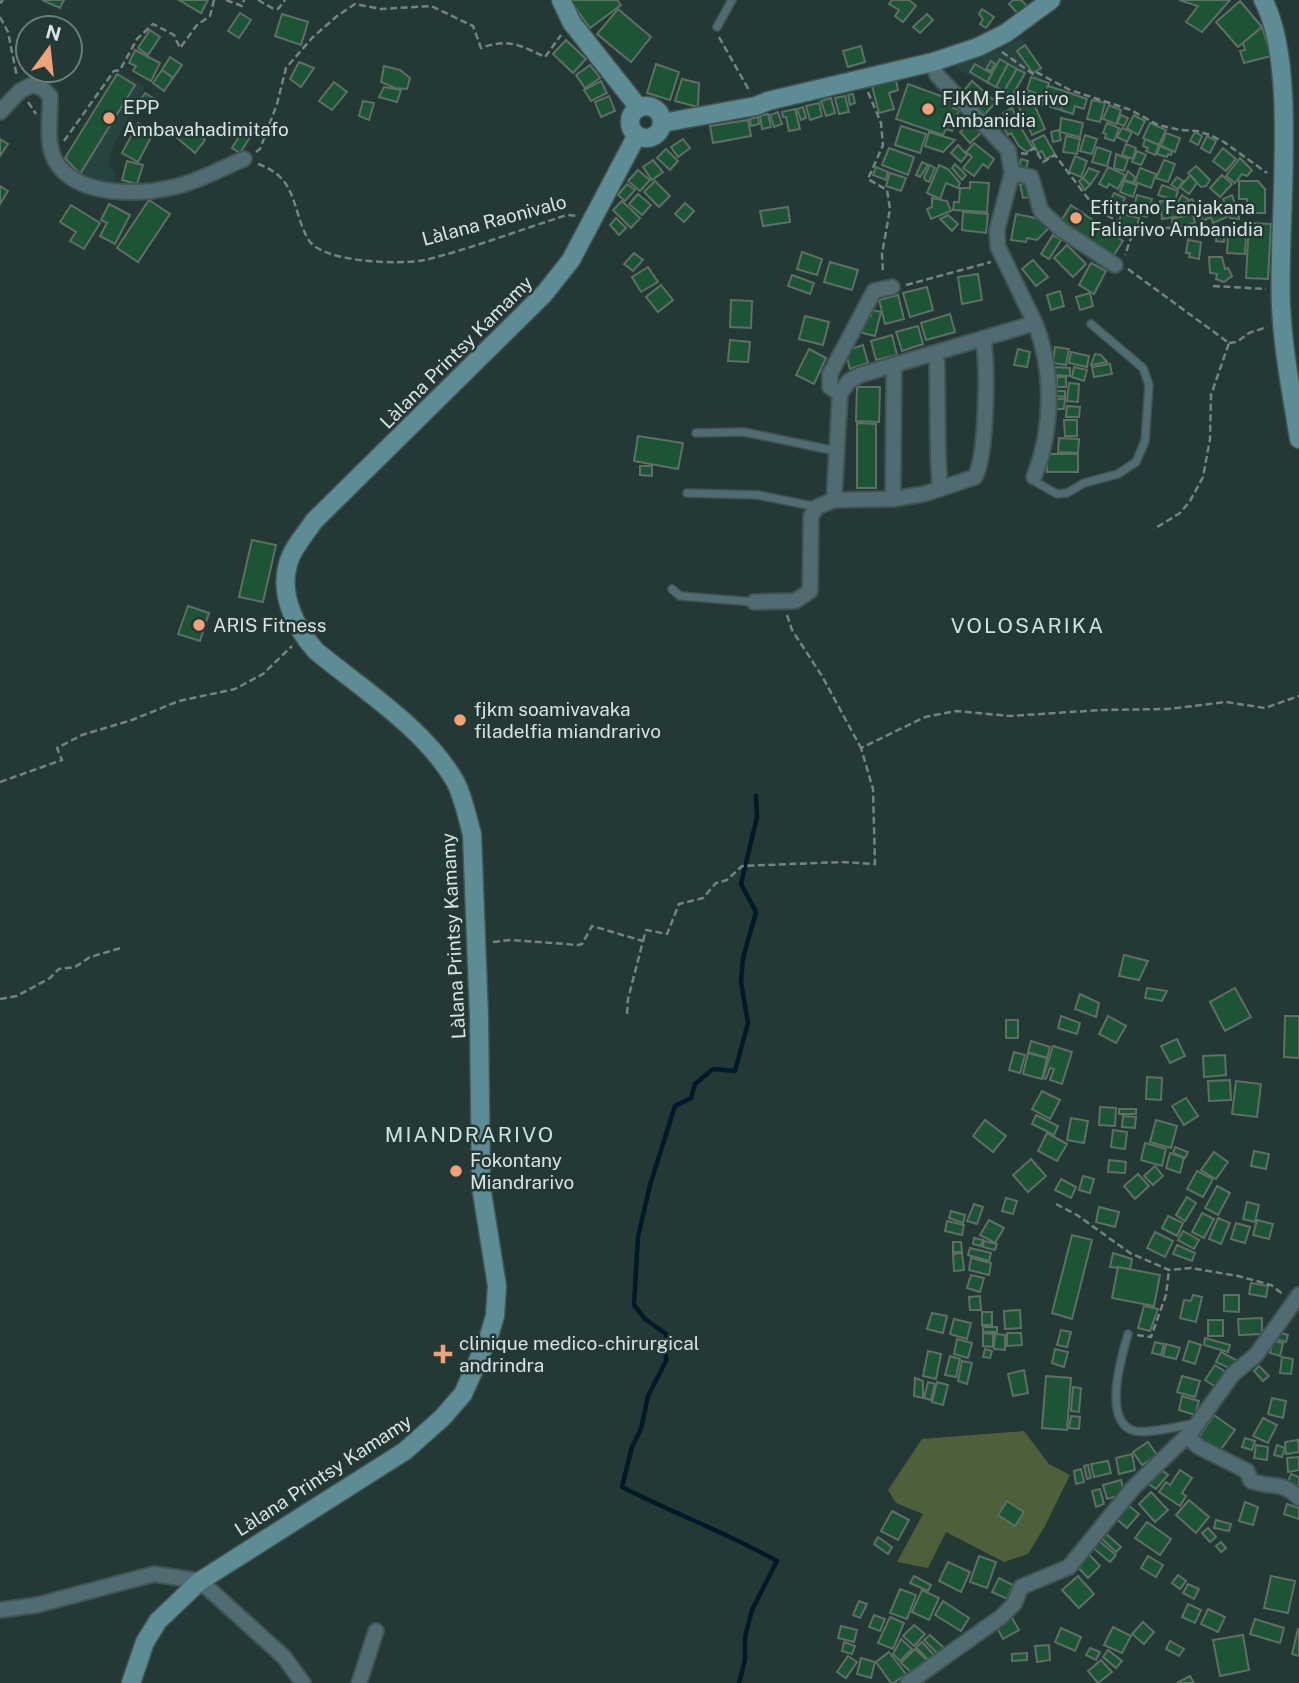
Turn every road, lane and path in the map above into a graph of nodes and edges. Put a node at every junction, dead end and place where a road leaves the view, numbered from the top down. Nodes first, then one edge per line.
1 (214, 0) edge
2 (226, 0) edge
3 (244, 0) edge
4 (258, 0) edge
5 (285, 0) edge
6 (561, 0) edge
7 (732, 0) edge
8 (1051, 0) edge
9 (1263, 0) edge
10 (0, 17) edge
11 (572, 23) junction
12 (717, 27) joint
13 (978, 47) junction
14 (13, 60) dead end
15 (933, 62) junction
16 (869, 99) dead end
17 (756, 106) junction
18 (639, 107) junction
19 (0, 112) edge
20 (662, 122) junction
21 (637, 135) junction
22 (1007, 150) junction
23 (52, 153) junction
24 (244, 159) junction
25 (1012, 173) junction
26 (1286, 183) junction
27 (595, 217) junction
28 (1184, 227) dead end
29 (1134, 230) junction
30 (1002, 258) junction
31 (1115, 265) dead end
32 (887, 283) junction
33 (1213, 286) dead end
34 (1281, 290) junction
35 (1282, 318) junction
36 (1035, 323) junction
37 (1091, 324) dead end
38 (983, 338) junction
39 (1229, 343) junction
40 (935, 353) junction
41 (894, 365) junction
42 (840, 394) junction
43 (696, 433) dead end
44 (1299, 439) edge
45 (835, 451) junction
46 (1034, 477) joint
47 (940, 489) junction
48 (687, 493) dead end
49 (834, 499) junction
50 (893, 499) junction
51 (817, 507) junction
52 (1154, 529) dead end
53 (672, 589) dead end
54 (783, 601) junction
55 (754, 602) joint
56 (301, 635) junction
57 (1299, 696) edge
58 (861, 748) junction
59 (0, 782) edge
60 (643, 941) junction
61 (476, 944) junction
62 (121, 948) dead end
63 (0, 999) edge
64 (627, 1015) dead end
65 (1056, 1204) dead end
66 (1169, 1270) junction
67 (1297, 1299) edge
68 (1128, 1334) joint
69 (1198, 1423) junction
70 (1187, 1437) junction
71 (1299, 1498) edge
72 (200, 1581) junction
73 (0, 1610) edge
74 (376, 1631) dead end
75 (131, 1683) edge
76 (303, 1683) edge
77 (359, 1683) edge
78 (908, 1683) edge

1 - 23 path
2 - 3 path
4 - 5 path
6 - 11 street
7 - 12 lane
8 - 13 street
9 - 26 street
10 - 14 path
11 - 18 street
11 - 24 path
12 - 17 path
13 - 15 street
13 - 26 path
15 - 17 street
15 - 22 street
16 - 32 path
17 - 20 street
18 - 20 street
18 - 21 street
19 - 23 street
20 - 21 street
21 - 27 street, Làlana Printsy Kamamy
22 - 25 street
22 - 29 path
23 - 24 street
24 - 27 path, Làlana Raonivalo
25 - 30 street
25 - 31 street
26 - 34 street
27 - 56 street, Làlana Printsy Kamamy
28 - 29 path
29 - 39 path
30 - 32 path
30 - 36 street
32 - 42 street
33 - 34 path
34 - 35 street
35 - 39 path
35 - 44 street
36 - 38 street
36 - 46 street
37 - 46 lane
38 - 40 street
38 - 47 street
39 - 52 path
40 - 41 street
40 - 47 street
41 - 42 street
41 - 50 street
42 - 45 street
43 - 45 lane
45 - 49 street
47 - 50 street
48 - 51 lane
49 - 50 street
49 - 51 street
51 - 54 street
53 - 55 lane
54 - 55 street
54 - 58 path
56 - 59 path
56 - 61 street, Làlana Printsy Kamamy
57 - 58 path
58 - 60 path
60 - 61 path
60 - 64 path
61 - 72 street, Làlana Printsy Kamamy
62 - 63 path
65 - 66 path
66 - 67 path
66 - 68 path
67 - 69 street
68 - 69 lane
69 - 70 street
70 - 71 street
70 - 78 street
72 - 73 street
72 - 75 street, Làlana Printsy Kamamy
72 - 76 street
74 - 77 street

